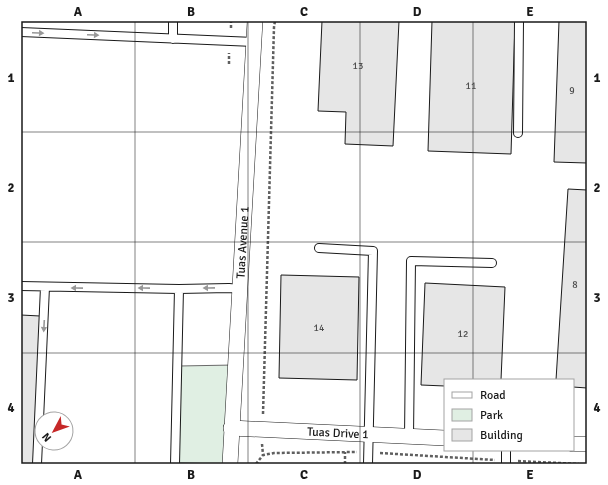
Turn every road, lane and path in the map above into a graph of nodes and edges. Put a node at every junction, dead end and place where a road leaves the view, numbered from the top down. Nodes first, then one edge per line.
1 (173, 21) edge
2 (255, 21) edge
3 (275, 21) edge
4 (519, 21) edge
5 (21, 32) edge
6 (173, 39) junction
7 (254, 42) junction
8 (518, 133) dead end
9 (319, 248) dead end
10 (492, 263) dead end
11 (21, 286) edge
12 (45, 287) junction
13 (179, 289) junction
14 (240, 289) junction
15 (261, 424) junction
16 (232, 428) junction
17 (368, 433) junction
18 (409, 436) junction
19 (444, 438) edge
20 (574, 444) edge
21 (587, 444) edge
22 (506, 451) edge
23 (368, 452) junction
24 (263, 455) junction
25 (506, 462) edge
26 (37, 464) edge
27 (175, 464) edge
28 (230, 464) edge
29 (256, 464) edge
30 (368, 464) edge
31 (579, 464) edge

1 - 6 lane
2 - 7 street, Tuas Avenue 1
3 - 15 path
4 - 8 lane
5 -> 6 lane
6 - 7 lane
7 - 14 street, Tuas Avenue 1
9 - 17 lane
10 - 18 lane
11 - 12 lane
13 -> 12 lane
12 -> 26 lane
14 -> 13 lane
13 - 27 lane
14 - 16 street, Tuas Avenue 1
15 - 16 street, Tuas Drive 1
15 - 17 street, Tuas Drive 1
15 - 24 path
16 - 28 street, Tuas Avenue 1
17 - 18 street, Tuas Drive 1
17 - 23 lane
18 - 19 street, Tuas Drive 1
20 - 21 street
22 - 25 lane
23 - 24 path
23 - 25 path
23 - 30 lane
24 - 29 path
25 - 31 path

